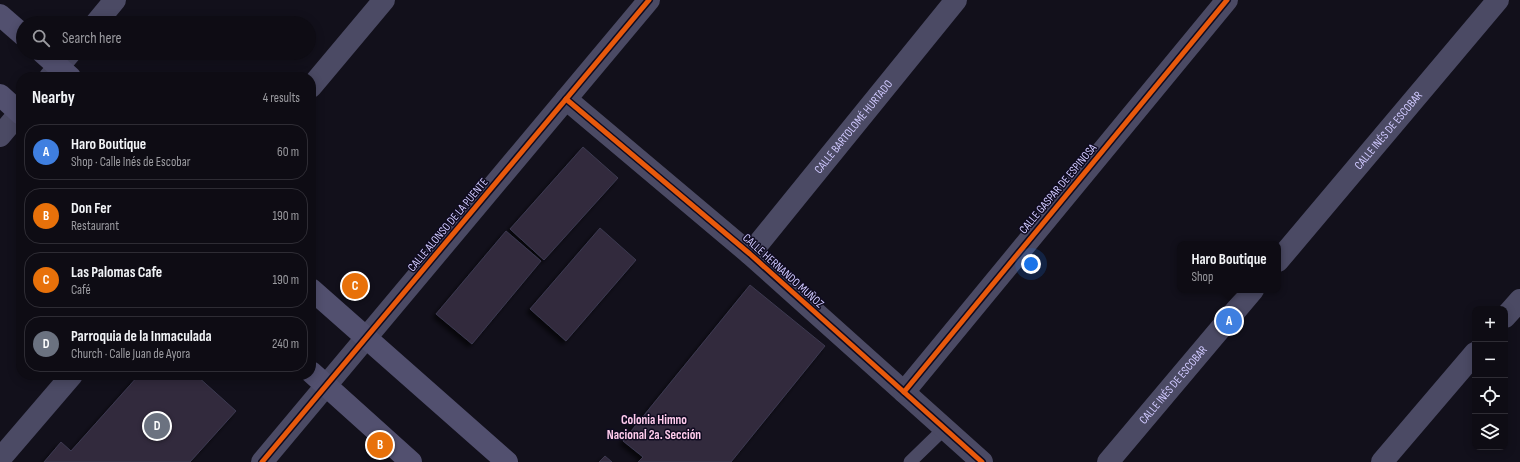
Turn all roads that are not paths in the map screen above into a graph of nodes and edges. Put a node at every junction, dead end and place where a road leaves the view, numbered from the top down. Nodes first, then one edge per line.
1 (115, 0) edge
2 (384, 0) edge
3 (956, 0) edge
4 (1227, 0) edge
5 (1498, 0) edge
6 (644, 2) edge
7 (0, 15) edge
8 (102, 16) edge
9 (16, 29) edge
10 (316, 81) edge
11 (0, 95) edge
12 (566, 99) junction
13 (16, 108) edge
14 (16, 118) edge
15 (0, 136) edge
16 (750, 254) junction
17 (1281, 257) edge
18 (316, 293) edge
19 (1250, 293) edge
20 (1520, 300) edge
21 (1508, 314) edge
22 (366, 338) junction
23 (1472, 357) edge
24 (318, 379) edge
25 (68, 380) edge
26 (904, 392) junction
27 (944, 429) junction
28 (0, 459) edge
29 (262, 462) edge
30 (411, 462) edge
31 (507, 462) edge
32 (910, 462) edge
33 (982, 462) edge
34 (1108, 462) edge
35 (1382, 462) edge

1 - 8 street
2 - 10 street
3 - 16 street, CALLE BARTOLOMÉ HURTADO
4 - 26 street, CALLE GASPAR DE ESPINOSA
5 - 17 street, CALLE INÉS DE ESCOBAR
6 - 12 street, CALLE ALONSO DE LA PUENTE
7 - 9 street
11 - 13 street
12 - 16 street, CALLE HERNANDO MUÑOZ
12 - 22 street, CALLE ALONSO DE LA PUENTE
14 - 15 street
16 - 26 street, CALLE HERNANDO MUÑOZ
18 - 22 street
19 - 34 street, CALLE INÉS DE ESCOBAR
20 - 21 street
22 - 24 street, CALLE ALONSO DE LA PUENTE
22 - 31 street
23 - 35 street
24 - 29 street, CALLE ALONSO DE LA PUENTE
24 - 30 street
25 - 28 street
26 - 27 street, CALLE HERNANDO MUÑOZ
27 - 32 lane
27 - 33 street, CALLE HERNANDO MUÑOZ

